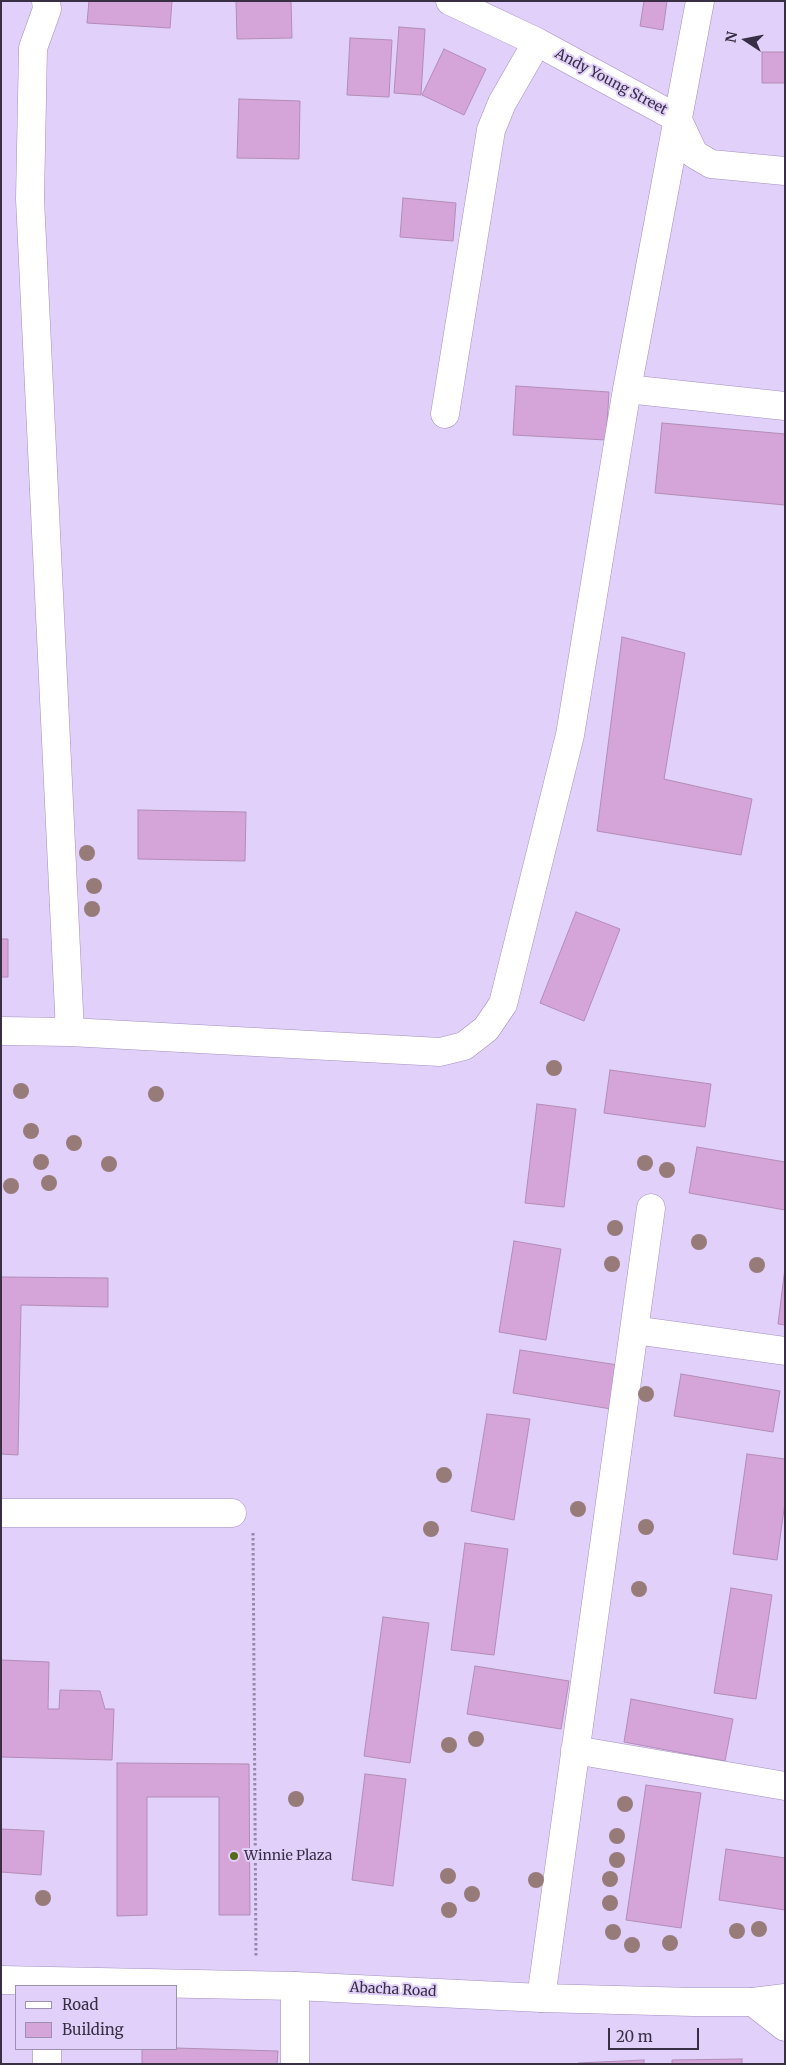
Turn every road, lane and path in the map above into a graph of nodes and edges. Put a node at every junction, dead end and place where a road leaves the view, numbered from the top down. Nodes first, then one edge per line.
1 (46, 1) edge
2 (450, 1) edge
3 (700, 1) edge
4 (537, 42) junction
5 (677, 118) junction
6 (785, 171) edge
7 (627, 388) junction
8 (785, 406) edge
9 (445, 414) dead end
10 (1, 1031) edge
11 (70, 1032) junction
12 (651, 1208) dead end
13 (634, 1330) junction
14 (785, 1351) edge
15 (232, 1512) joint
16 (1, 1513) edge
17 (576, 1750) junction
18 (785, 1786) edge
19 (1, 1980) edge
20 (49, 1983) edge
21 (256, 1985) junction
22 (295, 1986) junction
23 (541, 1998) junction
24 (785, 1998) edge
25 (753, 2002) junction
26 (785, 2027) edge
27 (47, 2050) edge
28 (47, 2064) edge
29 (296, 2064) edge

1 - 11 street
2 - 4 street, Andy Young Street
3 - 5 street
4 - 5 street, Andy Young Street
4 - 9 street
5 - 6 street, Andy Young Street
5 - 7 street
7 - 8 street
7 - 11 street
10 - 11 street
12 - 13 street
13 - 14 street
13 - 17 street
15 - 16 street
15 - 21 path
17 - 18 street
17 - 23 street
19 - 20 street, Abacha Road
20 - 21 street, Abacha Road
21 - 22 street, Abacha Road
22 - 23 street, Abacha Road
22 - 29 street
23 - 25 street, Abacha Road
24 - 25 street, Abacha Road
25 - 26 street
27 - 28 street

